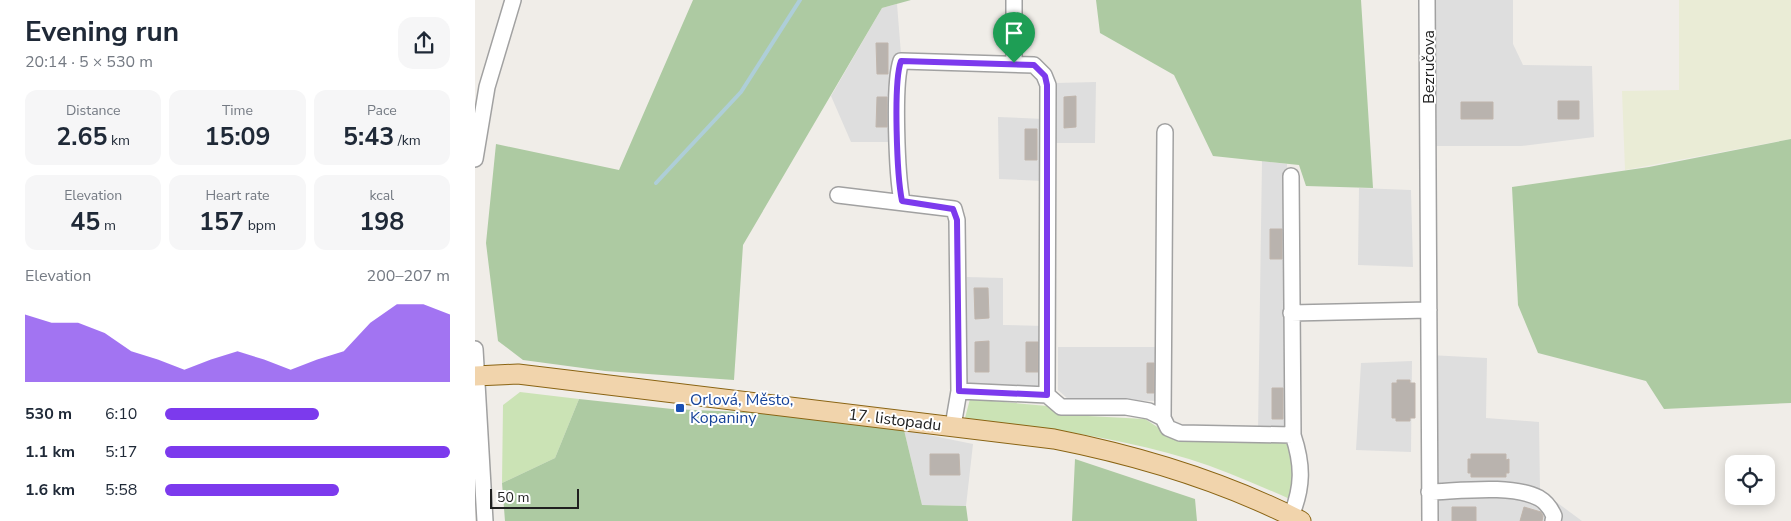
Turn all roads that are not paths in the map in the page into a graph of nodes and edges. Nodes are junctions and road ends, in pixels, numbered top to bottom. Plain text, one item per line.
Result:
1 (513, 0) edge
2 (1014, 0) edge
3 (1427, 0) edge
4 (1014, 63) junction
5 (481, 85) edge
6 (1165, 132) dead end
7 (475, 159) edge
8 (1291, 176) dead end
9 (838, 195) dead end
10 (902, 201) junction
11 (1429, 310) junction
12 (1291, 313) junction
13 (475, 349) edge
14 (476, 375) edge
15 (959, 391) junction
16 (1047, 395) junction
17 (1163, 418) junction
18 (953, 426) junction
19 (1293, 435) junction
20 (1429, 492) junction
21 (1296, 518) edge
22 (485, 521) edge
23 (1430, 521) edge
24 (1553, 521) edge

1 - 5 street
2 - 4 street
3 - 11 street, Bezručova
4 - 10 street
4 - 16 street
5 - 7 street
6 - 17 street
8 - 12 street
9 - 10 street
10 - 15 street
11 - 12 street
11 - 20 street, Bezručova
12 - 19 street
13 - 14 street
14 - 18 main road, 17. listopadu
14 - 22 street
15 - 16 street
15 - 18 street
16 - 17 street
17 - 19 street
18 - 21 main road, 17. listopadu
19 - 21 street
20 - 23 street, Bezručova
20 - 24 street

